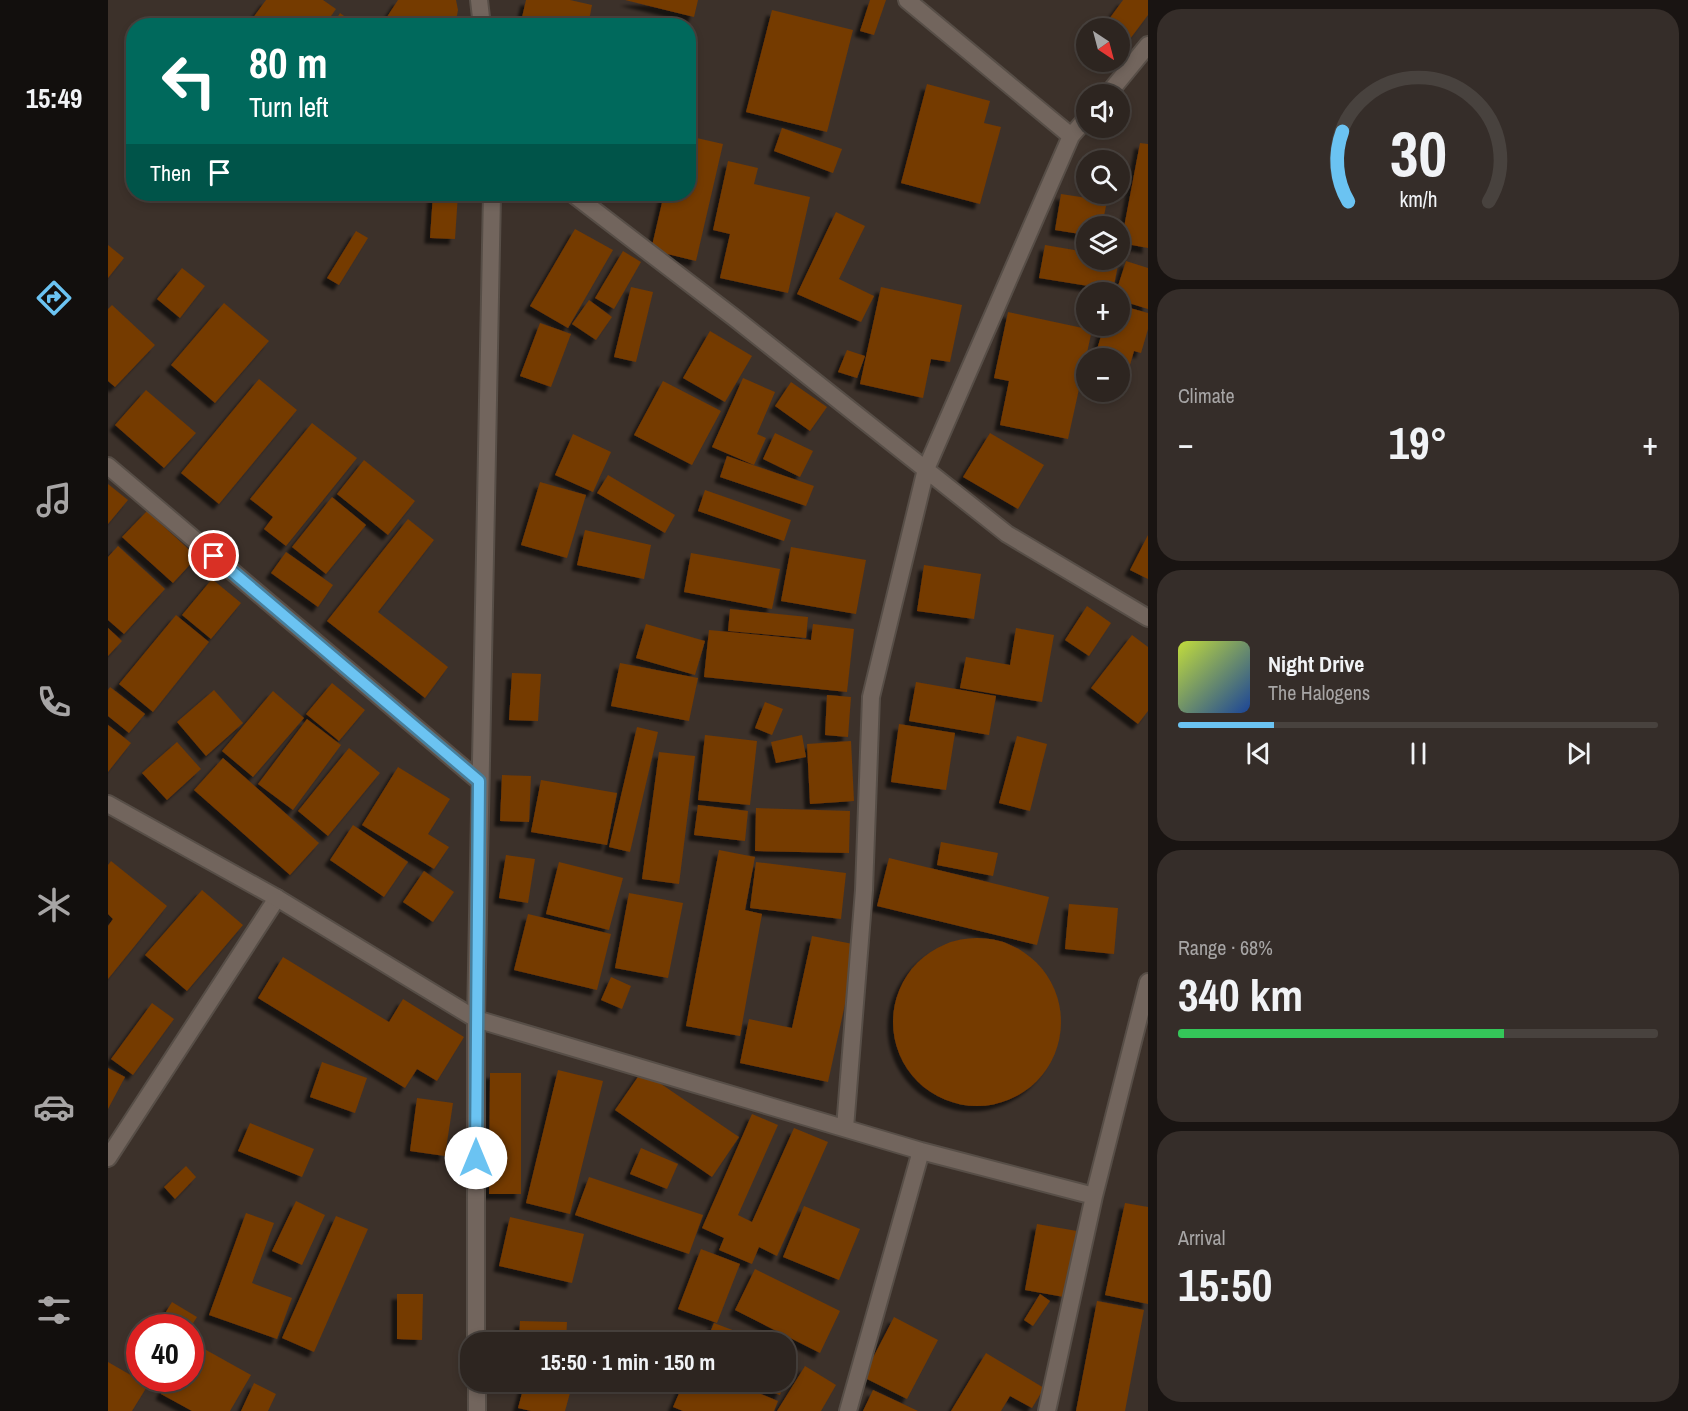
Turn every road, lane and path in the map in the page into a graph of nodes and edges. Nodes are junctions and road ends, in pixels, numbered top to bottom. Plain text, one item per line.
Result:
1 (479, 0) edge
2 (907, 0) edge
3 (481, 18) edge
4 (1148, 45) edge
5 (1116, 84) edge
6 (1076, 130) edge
7 (1071, 136) junction
8 (492, 201) edge
9 (582, 201) edge
10 (108, 466) edge
11 (926, 469) junction
12 (1148, 618) edge
13 (479, 781) junction
14 (108, 804) edge
15 (277, 898) junction
16 (1148, 982) edge
17 (476, 1019) junction
18 (845, 1128) junction
19 (921, 1151) junction
20 (108, 1158) edge
21 (1094, 1196) junction
22 (477, 1332) edge
23 (477, 1392) edge
24 (477, 1411) edge
25 (848, 1411) edge
26 (1047, 1411) edge

1 - 3 street
2 - 7 street
4 - 5 street
6 - 7 street
7 - 11 street
8 - 13 street
9 - 11 street
10 - 13 street
11 - 12 street
11 - 18 street
13 - 17 street
14 - 15 street
15 - 17 street
15 - 20 street
16 - 21 street
17 - 18 street
17 - 22 street
18 - 19 street
19 - 21 street
19 - 25 street
21 - 26 street
23 - 24 street

